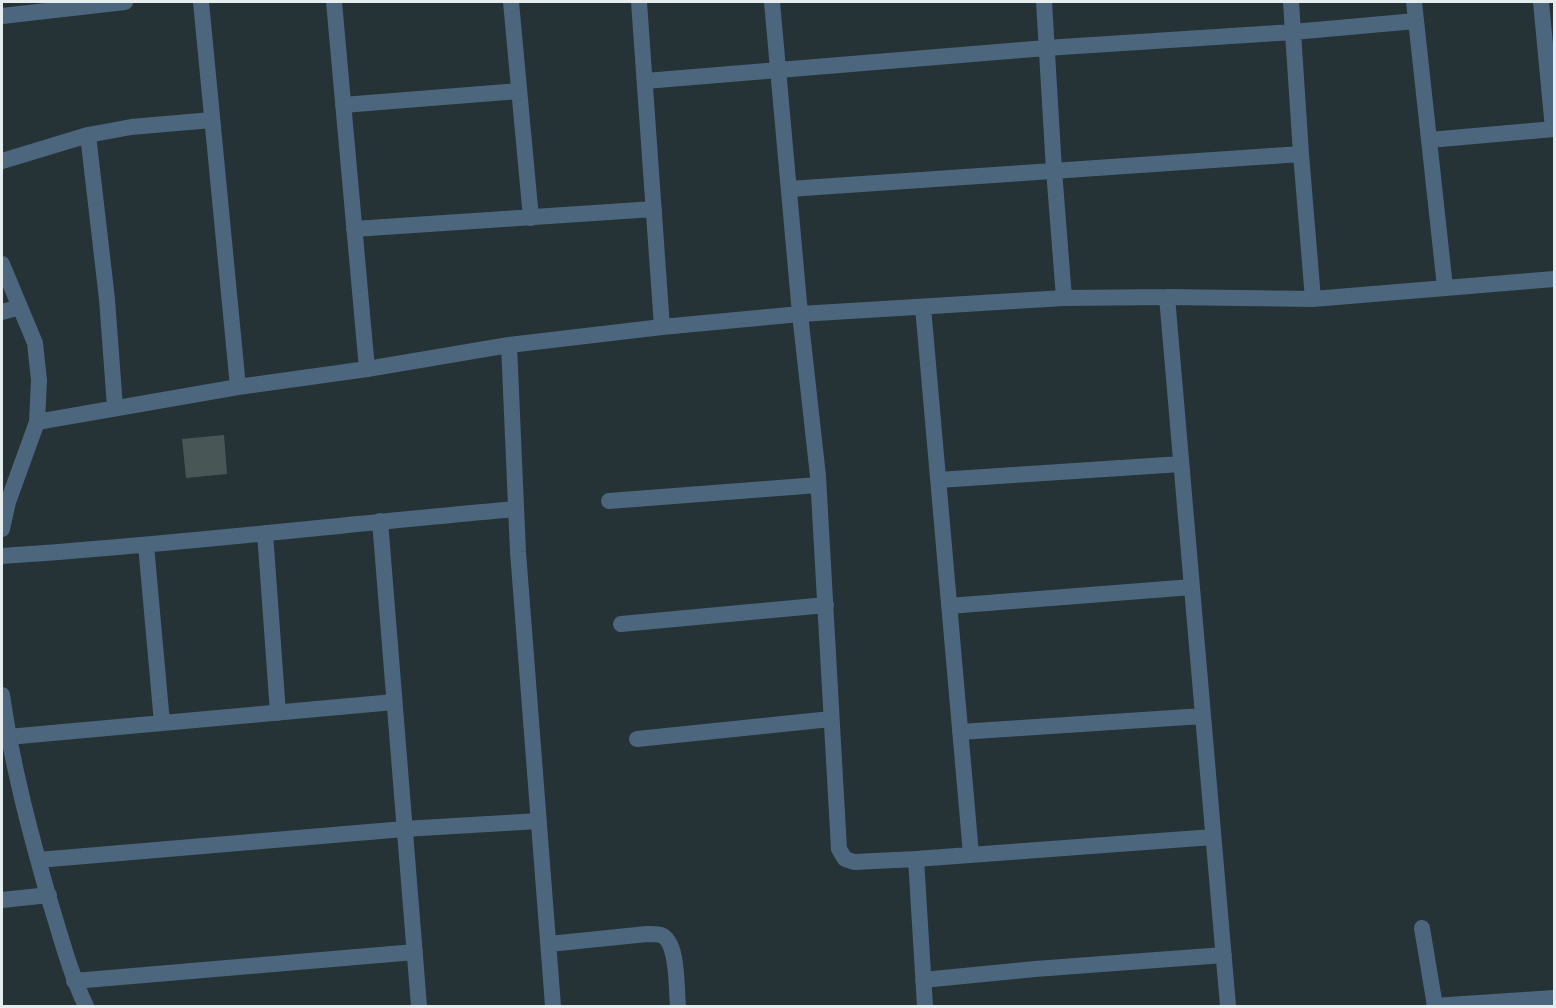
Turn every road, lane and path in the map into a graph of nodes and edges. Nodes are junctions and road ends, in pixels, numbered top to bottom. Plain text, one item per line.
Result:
1 (125, 2) edge
2 (201, 2) edge
3 (334, 2) edge
4 (511, 2) edge
5 (639, 2) edge
6 (772, 2) edge
7 (1044, 2) edge
8 (1291, 2) edge
9 (1414, 2) edge
10 (75, 4) edge
11 (1546, 9) edge
12 (2, 16) edge
13 (1416, 21) junction
14 (1293, 32) junction
15 (1046, 48) junction
16 (778, 70) junction
17 (645, 81) junction
18 (519, 91) junction
19 (343, 105) junction
20 (212, 120) junction
21 (1554, 129) edge
22 (88, 135) junction
23 (1429, 140) junction
24 (1301, 154) junction
25 (2, 161) edge
26 (1054, 170) junction
27 (789, 189) junction
28 (654, 209) junction
29 (531, 218) junction
30 (354, 229) junction
31 (2, 264) edge
32 (1554, 279) edge
33 (1445, 287) junction
34 (1167, 297) junction
35 (1064, 298) junction
36 (1313, 299) junction
37 (20, 307) junction
38 (923, 307) junction
39 (2, 312) edge
40 (800, 314) junction
41 (662, 327) junction
42 (509, 345) junction
43 (367, 369) junction
44 (238, 387) junction
45 (115, 407) junction
46 (37, 422) junction
47 (1181, 464) junction
48 (938, 480) junction
49 (818, 485) junction
50 (609, 501) dead end
51 (5, 503) edge
52 (516, 509) junction
53 (380, 521) junction
54 (2, 529) edge
55 (265, 533) junction
56 (146, 544) junction
57 (2, 556) edge
58 (1192, 587) junction
59 (826, 605) junction
60 (949, 606) junction
61 (621, 624) dead end
62 (2, 695) edge
63 (394, 702) junction
64 (278, 712) junction
65 (1203, 716) junction
66 (831, 719) junction
67 (162, 723) junction
68 (960, 732) junction
69 (8, 737) junction
70 (637, 739) dead end
71 (8, 774) edge
72 (539, 821) junction
73 (404, 830) junction
74 (1213, 837) junction
75 (971, 854) junction
76 (916, 859) junction
77 (38, 860) junction
78 (49, 895) junction
79 (2, 900) edge
80 (1422, 928) dead end
81 (549, 944) junction
82 (415, 952) junction
83 (1224, 955) junction
84 (923, 980) junction
85 (74, 981) junction
86 (1554, 998) edge
87 (86, 1006) edge
88 (419, 1006) edge
89 (553, 1006) edge
90 (678, 1006) edge
91 (925, 1006) edge
92 (1228, 1006) edge
93 (1435, 1006) edge

1 - 10 street
2 - 20 street
3 - 19 street
4 - 18 street
5 - 17 street
6 - 16 street
7 - 15 street
8 - 14 street
9 - 13 street
10 - 12 street
11 - 21 street
13 - 14 street
13 - 23 street
14 - 15 street
14 - 24 street
15 - 16 street
15 - 26 street
16 - 17 street
16 - 27 street
17 - 28 street
18 - 19 street
18 - 29 street
19 - 30 street
20 - 22 street
20 - 44 street
21 - 23 street
22 - 25 street
22 - 45 street
23 - 33 street
24 - 26 street
24 - 36 street
26 - 27 street
26 - 35 street
27 - 40 street
28 - 29 street
28 - 41 street
29 - 30 street
30 - 43 street
31 - 37 street
32 - 33 street
33 - 36 street
34 - 35 street
34 - 36 street
34 - 47 street
35 - 38 street
37 - 39 street
37 - 46 street
38 - 40 street
38 - 48 street
40 - 41 street
40 - 49 street
41 - 42 street
42 - 43 street
42 - 52 street
43 - 44 street
44 - 45 street
45 - 46 street
46 - 51 street
47 - 48 street
47 - 58 street
48 - 60 street
49 - 50 street
49 - 59 street
51 - 54 street
52 - 53 street
52 - 72 street
53 - 55 street
53 - 63 street
55 - 56 street
55 - 64 street
56 - 57 street
56 - 67 street
58 - 60 street
58 - 65 street
59 - 61 street
59 - 66 street
60 - 68 street
62 - 69 street
63 - 64 street
63 - 73 street
64 - 67 street
65 - 68 street
65 - 74 street
66 - 70 street
66 - 76 street
67 - 69 street
68 - 75 street
69 - 71 street
71 - 77 street
72 - 73 street
72 - 81 street
73 - 77 street
73 - 82 street
74 - 75 street
74 - 83 street
75 - 76 street
76 - 84 street
77 - 78 street
78 - 79 street
78 - 85 street
80 - 93 street
81 - 89 street
81 - 90 street
82 - 85 street
82 - 88 street
83 - 84 street
83 - 92 street
84 - 91 street
85 - 87 street
86 - 93 street

